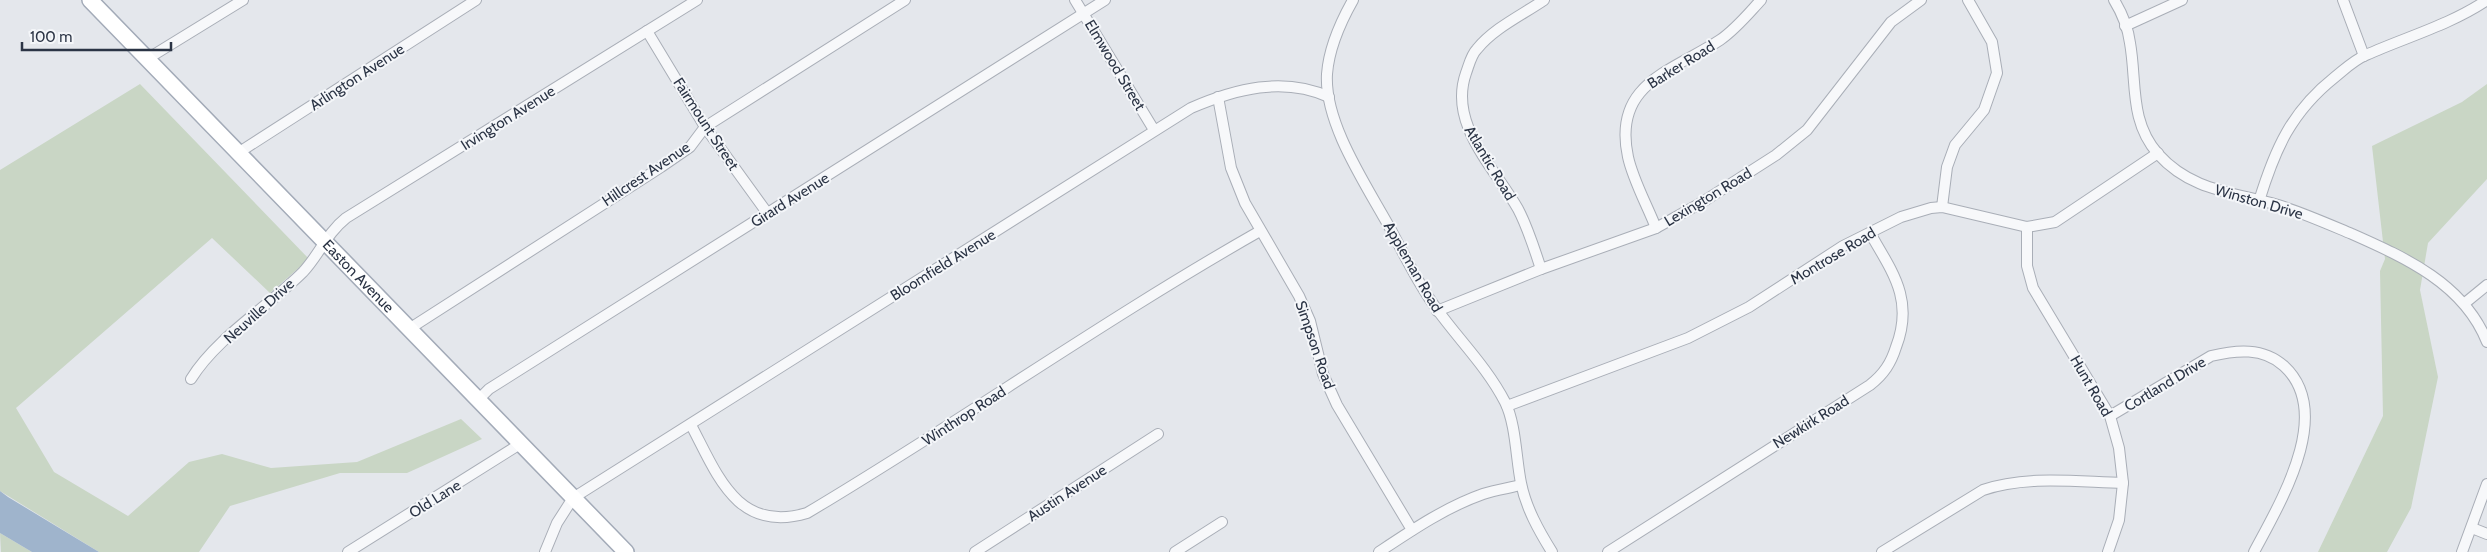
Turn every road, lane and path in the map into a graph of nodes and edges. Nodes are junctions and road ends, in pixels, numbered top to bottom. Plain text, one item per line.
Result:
1 (90, 0) edge
2 (243, 0) edge
3 (476, 0) edge
4 (697, 0) edge
5 (905, 0) edge
6 (1075, 0) edge
7 (1105, 0) edge
8 (1353, 0) edge
9 (1544, 0) edge
10 (1761, 0) edge
11 (1921, 0) edge
12 (1968, 0) edge
13 (2114, 0) edge
14 (2182, 0) edge
15 (2343, 0) edge
16 (2487, 0) edge
17 (1083, 14) junction
18 (2126, 26) junction
19 (647, 31) junction
20 (2364, 56) junction
21 (147, 59) junction
22 (1218, 97) junction
23 (1329, 97) junction
24 (705, 127) junction
25 (1154, 130) junction
26 (238, 153) junction
27 (2158, 153) junction
28 (2259, 201) junction
29 (1942, 207) junction
30 (768, 214) junction
31 (2027, 227) junction
32 (1656, 228) junction
33 (1260, 231) junction
34 (1870, 233) junction
35 (325, 242) junction
36 (1541, 269) junction
37 (2487, 285) edge
38 (2465, 304) junction
39 (1438, 311) junction
40 (409, 329) junction
41 (2487, 342) edge
42 (191, 379) dead end
43 (477, 401) junction
44 (1507, 406) junction
45 (2110, 416) junction
46 (690, 425) junction
47 (1158, 434) dead end
48 (520, 444) junction
49 (2123, 483) junction
50 (2487, 484) edge
51 (1521, 485) junction
52 (573, 498) junction
53 (1222, 522) dead end
54 (2472, 528) junction
55 (1412, 530) junction
56 (2487, 534) edge
57 (348, 552) edge
58 (545, 552) edge
59 (626, 552) edge
60 (975, 552) edge
61 (1174, 552) edge
62 (1379, 552) edge
63 (1552, 552) edge
64 (1608, 552) edge
65 (1882, 552) edge
66 (2108, 552) edge
67 (2254, 552) edge
68 (2462, 552) edge

1 - 21 main road, Easton Avenue
2 - 21 street
3 - 26 street, Arlington Avenue
4 - 19 street, Irvington Avenue
5 - 24 street, Hillcrest Avenue
6 - 17 street, Elmwood Street
7 - 17 street, Girard Avenue
8 - 23 street, Appleman Road
9 - 36 street, Atlantic Road
10 - 32 street, Barker Road
11 - 32 street, Lexington Road
12 - 29 street
13 - 18 street, Winston Drive
14 - 18 street
15 - 20 street
16 - 20 street
17 - 25 street, Elmwood Street
17 - 30 street, Girard Avenue
18 - 27 street, Winston Drive
19 - 24 street, Fairmount Street
19 - 35 street, Irvington Avenue
20 - 28 street
21 - 26 main road, Easton Avenue
22 - 23 street, Bloomfield Avenue
22 - 25 street, Bloomfield Avenue
22 - 33 street, Simpson Road
23 - 39 street, Appleman Road
24 - 30 street, Fairmount Street
24 - 40 street, Hillcrest Avenue
25 - 46 street, Bloomfield Avenue
26 - 35 main road, Easton Avenue
27 - 28 street, Winston Drive
27 - 31 street, Montrose Road
28 - 38 street, Winston Drive
29 - 31 street, Montrose Road
29 - 34 street, Montrose Road
30 - 43 street, Girard Avenue
31 - 45 street, Hunt Road
32 - 36 street, Lexington Road
33 - 46 street, Winthrop Road
33 - 55 street, Simpson Road
34 - 44 street, Montrose Road
34 - 64 street, Newkirk Road
35 - 40 main road, Easton Avenue
35 - 42 street, Neuville Drive
36 - 39 street, Lexington Road
37 - 38 street
38 - 41 street, Winston Drive
39 - 44 street, Appleman Road
40 - 43 main road, Easton Avenue
43 - 48 main road, Easton Avenue
44 - 51 street, Appleman Road
45 - 49 street, Hunt Road
45 - 67 street, Cortland Drive
46 - 52 street, Bloomfield Avenue
47 - 60 street, Austin Avenue
48 - 52 main road, Easton Avenue
48 - 57 street, Old Lane
49 - 65 street
49 - 66 street, Hunt Road
50 - 54 street
51 - 55 street
51 - 63 street, Appleman Road
52 - 58 street
52 - 59 main road, Easton Avenue
53 - 61 street
54 - 56 street
54 - 68 street
55 - 62 street

